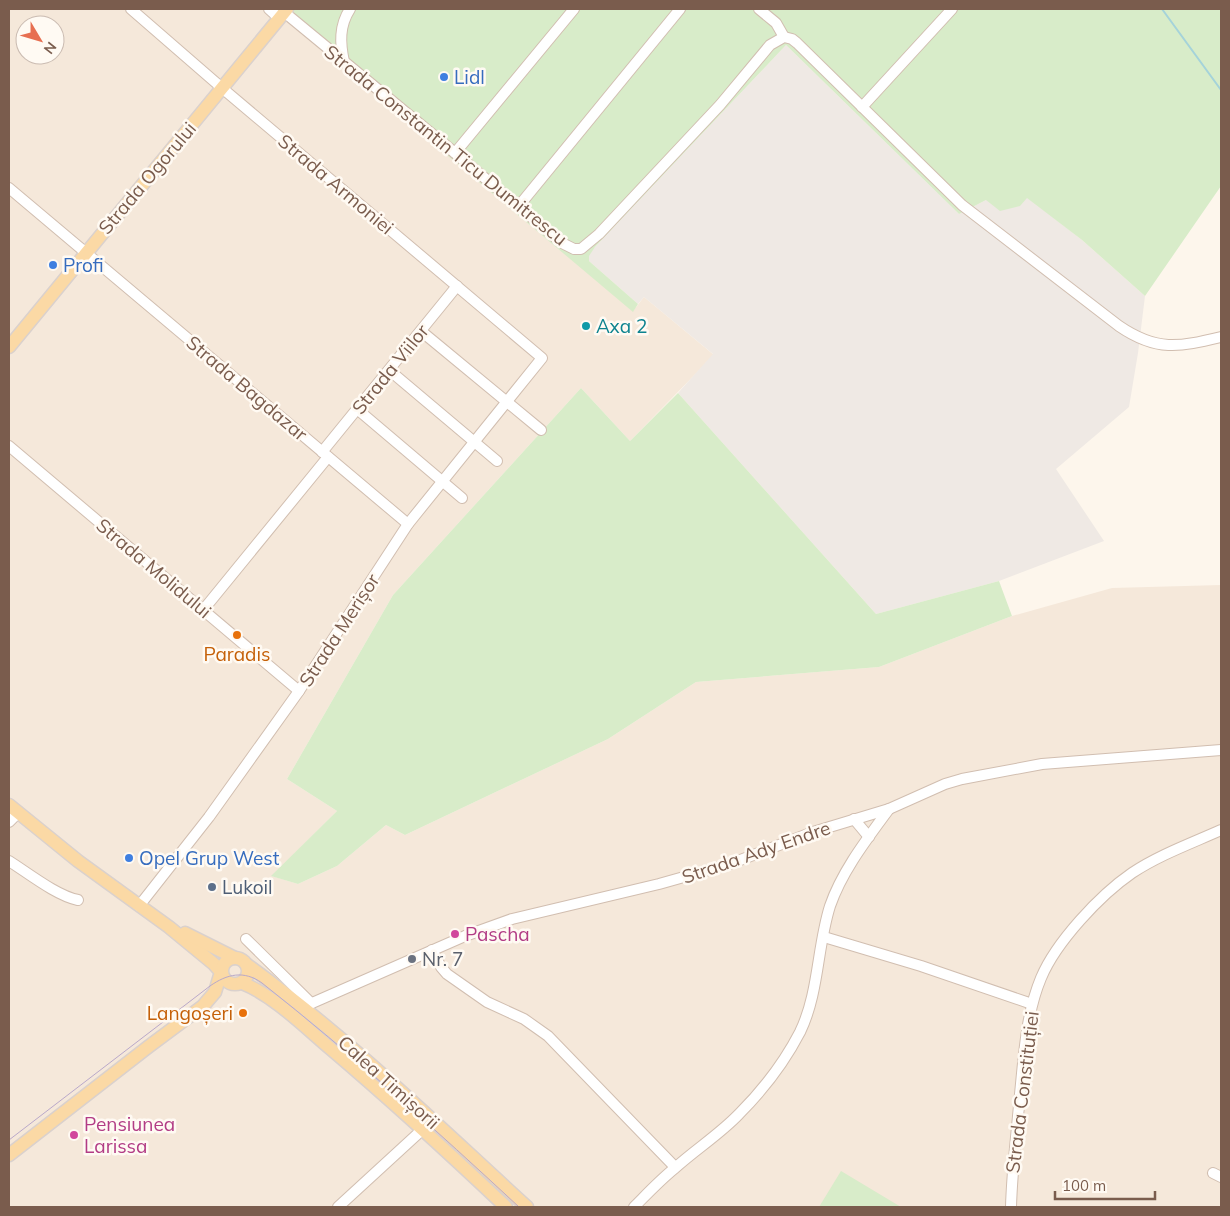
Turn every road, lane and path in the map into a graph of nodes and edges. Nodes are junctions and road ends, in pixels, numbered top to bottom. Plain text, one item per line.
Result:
1 (131, 9) edge
2 (342, 9) edge
3 (350, 9) edge
4 (574, 9) edge
5 (680, 9) edge
6 (759, 9) edge
7 (952, 9) edge
8 (278, 12) edge
9 (784, 37) junction
10 (341, 48) junction
11 (344, 62) junction
12 (222, 88) junction
13 (862, 107) junction
14 (455, 152) junction
15 (9, 188) edge
16 (518, 207) junction
17 (86, 252) junction
18 (457, 286) junction
19 (421, 331) junction
20 (1221, 337) edge
21 (9, 347) edge
22 (542, 358) joint
23 (389, 370) junction
24 (506, 402) junction
25 (358, 409) junction
26 (541, 430) dead end
27 (475, 441) junction
28 (9, 446) edge
29 (325, 455) junction
30 (497, 461) dead end
31 (443, 482) junction
32 (462, 498) dead end
33 (408, 524) junction
34 (204, 609) junction
35 (299, 691) junction
36 (1221, 750) edge
37 (889, 809) junction
38 (12, 814) edge
39 (854, 819) junction
40 (1221, 830) edge
41 (869, 837) junction
42 (9, 861) edge
43 (78, 900) dead end
44 (140, 906) junction
45 (169, 926) junction
46 (824, 937) junction
47 (246, 939) dead end
48 (432, 950) junction
49 (241, 961) junction
50 (222, 972) junction
51 (240, 984) junction
52 (1032, 1004) junction
53 (307, 1005) junction
54 (203, 1006) junction
55 (423, 1128) junction
56 (9, 1155) edge
57 (675, 1167) junction
58 (338, 1207) edge
59 (506, 1207) edge
60 (526, 1207) edge
61 (634, 1207) edge
62 (1011, 1207) edge

1 - 12 street, Strada Armoniei
2 - 10 street
3 - 10 street
4 - 14 street
5 - 16 street
6 - 9 street
7 - 13 street
8 - 11 street, Strada Constantin Ticu Dumitrescu
8 - 12 main road, Strada Ogorului
9 - 13 street
9 - 16 street, Strada Constantin Ticu Dumitrescu
10 - 11 street
11 - 14 street, Strada Constantin Ticu Dumitrescu
12 - 17 main road, Strada Ogorului
12 - 18 street, Strada Armoniei
13 - 20 street
14 - 16 street, Strada Constantin Ticu Dumitrescu
15 - 17 street, Strada Bagdazar
17 - 21 main road, Strada Ogorului
17 - 29 street, Strada Bagdazar
18 - 19 street, Strada Viilor
18 - 22 street, Strada Armoniei
19 - 23 street, Strada Viilor
19 - 24 street
22 - 24 street, Strada Merișor
23 - 25 street, Strada Viilor
23 - 27 street
24 - 26 street
24 - 27 street, Strada Merișor
25 - 29 street, Strada Viilor
25 - 31 street
27 - 30 street
27 - 31 street, Strada Merișor
28 - 34 street, Strada Molidului
29 - 33 street, Strada Bagdazar
29 - 34 street, Strada Viilor
31 - 32 street
31 - 33 street, Strada Merișor
33 - 35 street, Strada Merișor
34 - 35 street, Strada Molidului
35 - 44 street, Strada Merișor
36 - 37 street, Strada Ady Endre
37 - 39 street, Strada Ady Endre
37 - 41 street
38 - 44 main road, Calea Timișorii
39 - 41 street
39 - 48 street, Strada Ady Endre
40 - 52 street, Strada Constituției
41 - 46 street
42 - 43 street
44 - 45 main road, Calea Timișorii
45 - 49 main road, Calea Timișorii
45 - 50 main road, Calea Timișorii
46 - 52 street
46 - 57 street
47 - 53 street
48 - 53 street, Strada Ady Endre
48 - 57 street
49 - 50 main road
49 - 51 main road
49 - 53 main road, Calea Timișorii
50 - 51 main road
50 - 54 main road
51 - 54 main road
51 - 55 main road, Calea Timișorii
52 - 62 street, Strada Constituției
53 - 60 main road, Calea Timișorii
54 - 56 main road
55 - 58 street
55 - 59 main road, Calea Timișorii
57 - 61 street

